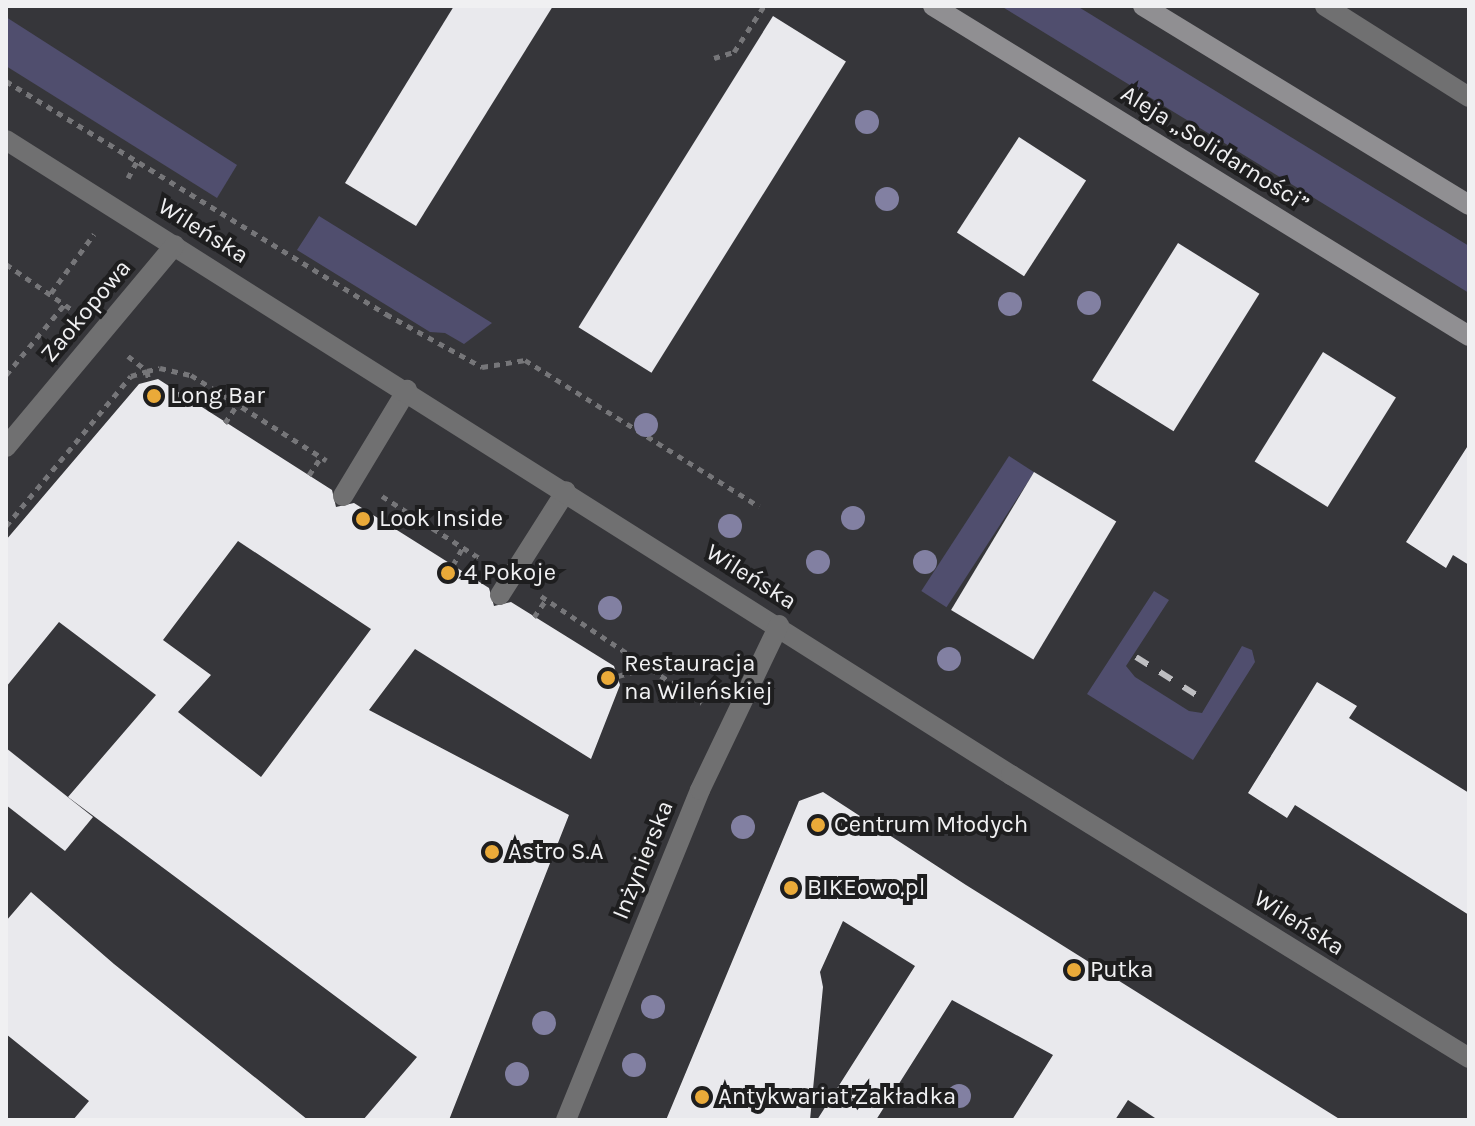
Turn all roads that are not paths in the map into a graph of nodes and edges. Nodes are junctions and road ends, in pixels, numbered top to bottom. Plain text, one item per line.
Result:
1 (933, 6) edge
2 (1143, 6) edge
3 (1325, 6) edge
4 (1469, 97) edge
5 (6, 140) edge
6 (1469, 205) edge
7 (175, 245) junction
8 (1469, 336) edge
9 (407, 390) junction
10 (6, 447) edge
11 (566, 491) junction
12 (343, 496) dead end
13 (500, 595) dead end
14 (779, 625) junction
15 (1469, 1058) edge
16 (566, 1120) edge

1 - 8 main road, Aleja „Solidarności”
2 - 6 main road
3 - 4 street
5 - 7 street, Wileńska
7 - 9 street, Wileńska
7 - 10 street, Zaokopowa
9 - 11 street, Wileńska
9 - 12 street
11 - 13 street
11 - 14 street, Wileńska
14 - 15 street, Wileńska
14 - 16 street, Inżynierska

